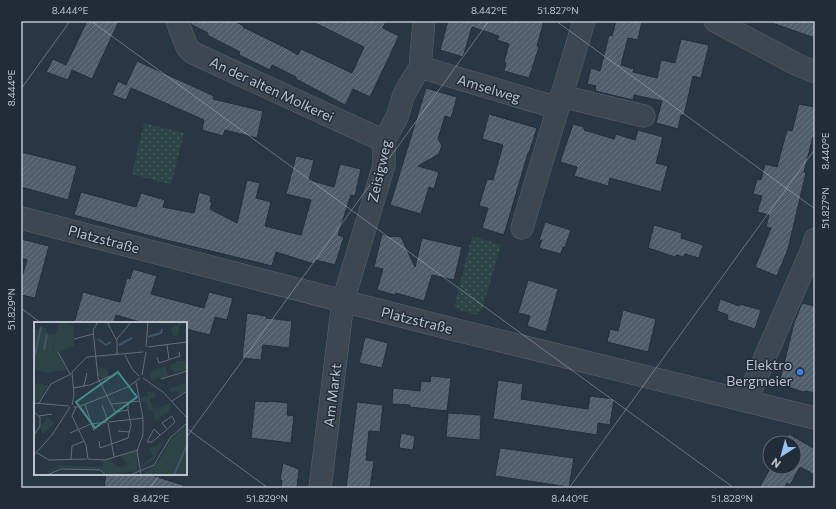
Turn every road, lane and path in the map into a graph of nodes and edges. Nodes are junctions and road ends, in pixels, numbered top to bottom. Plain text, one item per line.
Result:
1 (177, 21) edge
2 (424, 21) edge
3 (584, 21) edge
4 (715, 21) edge
5 (420, 68) junction
6 (815, 72) edge
7 (559, 102) junction
8 (644, 116) dead end
9 (384, 141) junction
10 (21, 218) edge
11 (522, 228) dead end
12 (815, 239) edge
13 (343, 301) junction
14 (746, 401) junction
15 (815, 418) edge
16 (320, 488) edge

1 - 9 street, An der alten Molkerei
2 - 5 street, Zeisigweg
3 - 7 street
4 - 6 street
5 - 7 street, Amselweg
5 - 9 street, Zeisigweg
7 - 8 street, Amselweg
7 - 11 street
9 - 13 street, Zeisigweg
10 - 13 street, Platzstraße
12 - 14 street
13 - 14 street, Platzstraße
13 - 16 street, Am Markt
14 - 15 street, Platzstraße

